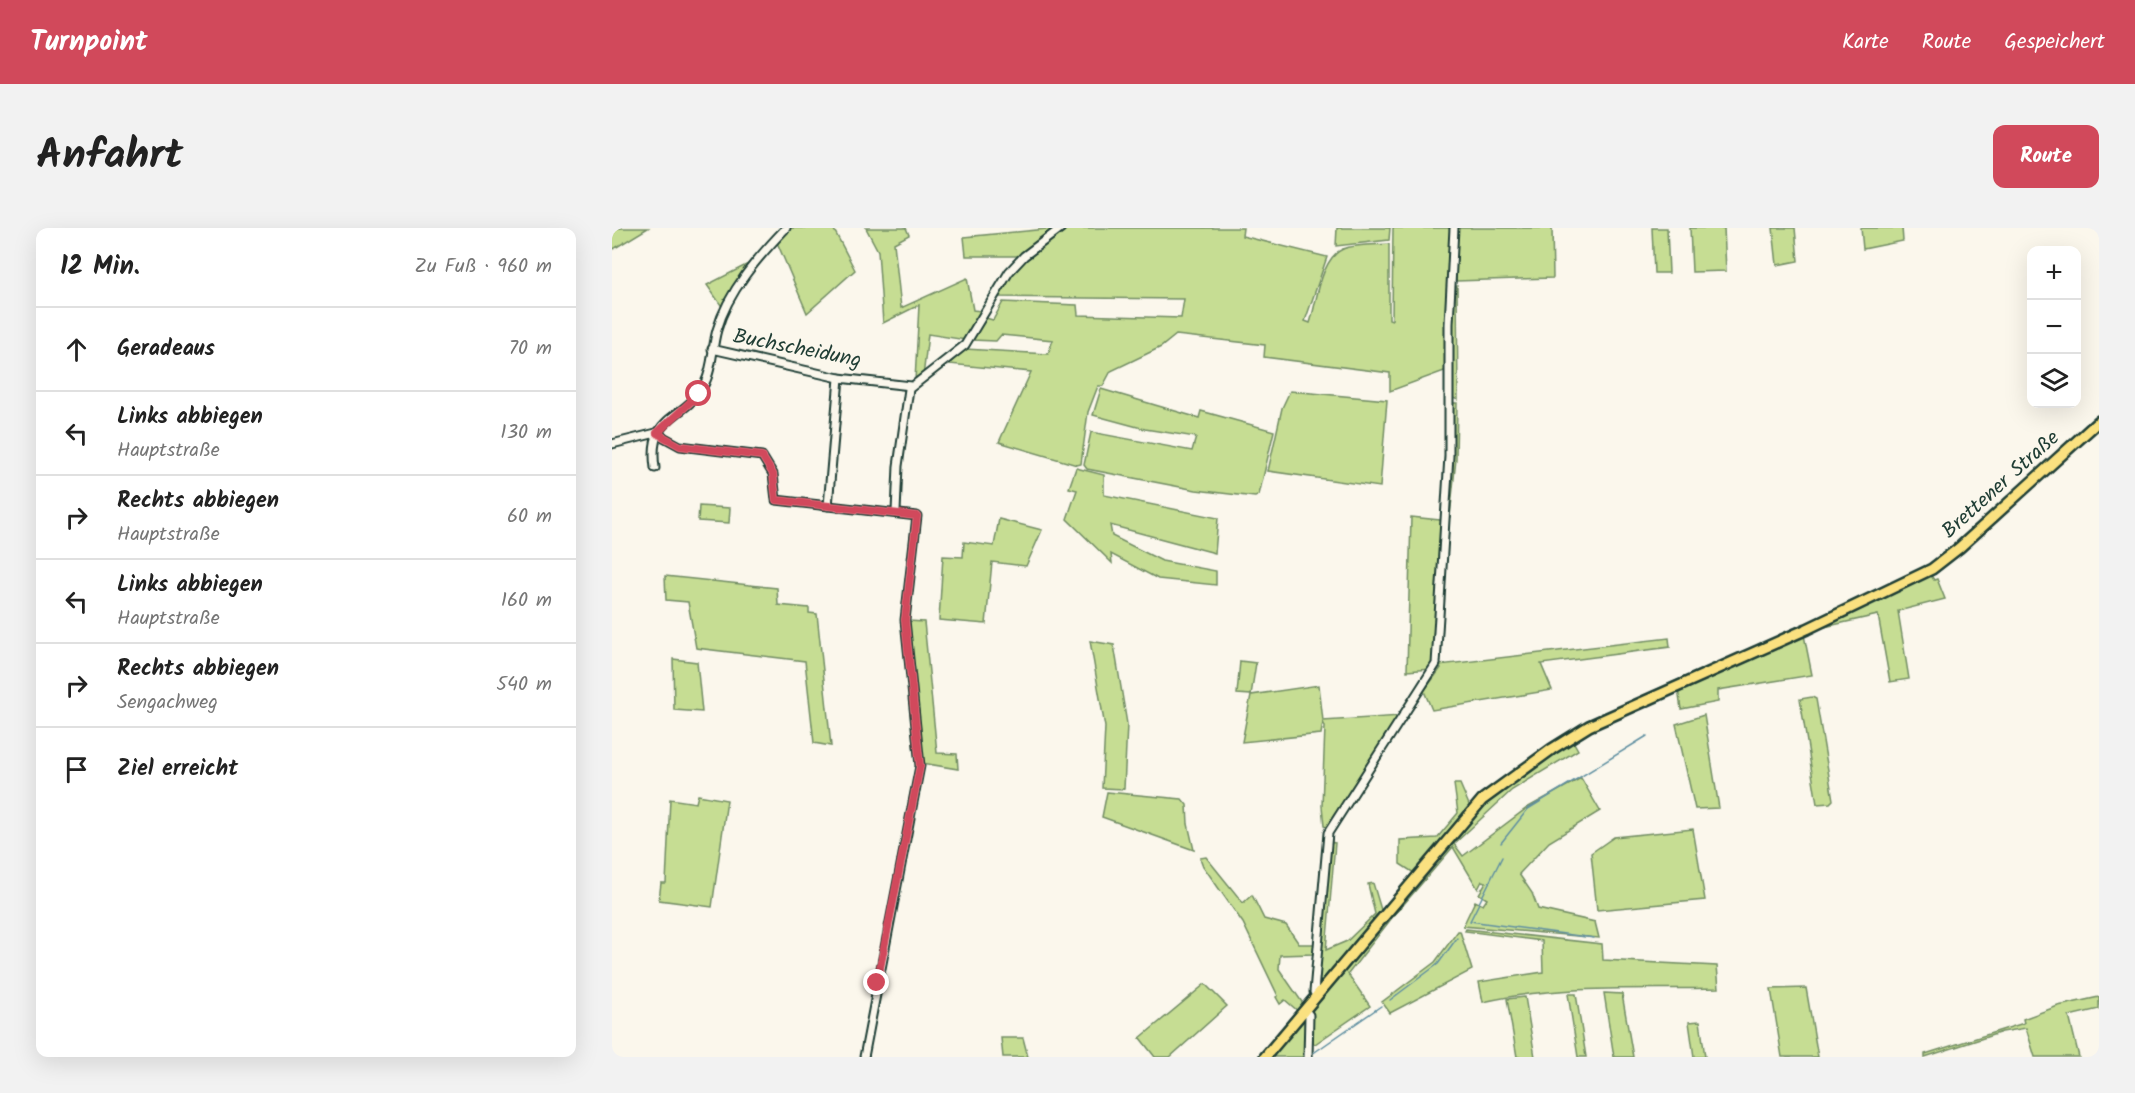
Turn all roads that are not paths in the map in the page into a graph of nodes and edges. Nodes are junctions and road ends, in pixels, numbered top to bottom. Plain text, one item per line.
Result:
1 (786, 228) edge
2 (1061, 228) edge
3 (1454, 228) edge
4 (712, 349) junction
5 (839, 378) junction
6 (911, 386) junction
7 (2099, 421) edge
8 (657, 433) junction
9 (612, 444) edge
10 (655, 468) dead end
11 (828, 506) junction
12 (896, 512) junction
13 (1316, 996) junction
14 (1305, 1010) junction
15 (864, 1057) edge
16 (1265, 1057) edge
17 (1308, 1057) edge

1 - 4 street
2 - 6 street
3 - 13 street
4 - 5 street, Buchscheidung
4 - 8 street
5 - 6 street, Buchscheidung
5 - 11 street
6 - 12 street
7 - 13 main road, Brettener Straße
8 - 9 street
8 - 10 street
8 - 11 street
11 - 12 street
12 - 15 street
13 - 14 main road, Brettener Straße
14 - 16 main road, Brettener Straße
14 - 17 street

